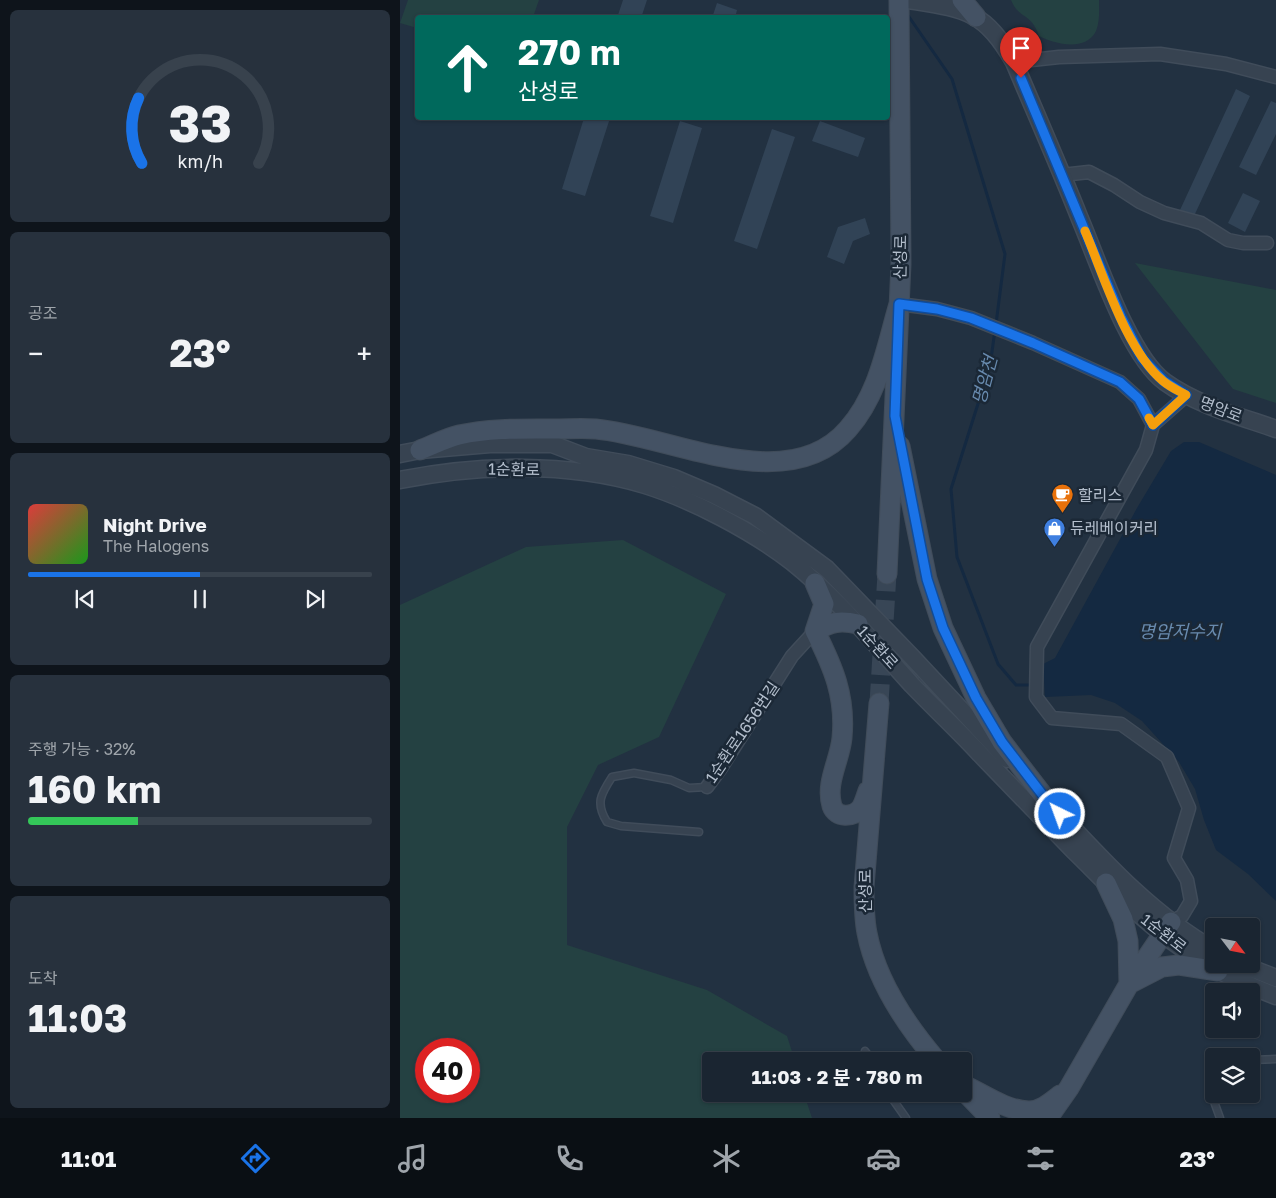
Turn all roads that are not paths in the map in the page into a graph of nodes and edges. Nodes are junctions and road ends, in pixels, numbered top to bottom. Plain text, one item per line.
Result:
1 (899, 0) edge
2 (909, 0) edge
3 (962, 0) edge
4 (976, 17) junction
5 (1014, 62) junction
6 (1276, 77) edge
7 (1062, 175) junction
8 (1267, 243) dead end
9 (899, 304) junction
10 (1186, 395) junction
11 (895, 416) junction
12 (1153, 425) junction
13 (1276, 429) edge
14 (420, 450) junction
15 (400, 454) edge
16 (400, 480) edge
17 (887, 574) tunnel mouth
18 (815, 583) junction
19 (858, 624) junction
20 (815, 631) junction
21 (880, 703) tunnel mouth
22 (874, 778) junction
23 (707, 787) joint
24 (1048, 802) junction
25 (699, 832) dead end
26 (1106, 883) junction
27 (1167, 928) junction
28 (1205, 946) edge
29 (1205, 960) edge
30 (1205, 969) edge
31 (1260, 972) edge
32 (1223, 973) edge
33 (1276, 978) edge
34 (1129, 984) junction
35 (1276, 996) edge
36 (930, 1052) edge
37 (1276, 1059) edge
38 (1260, 1060) edge
39 (1069, 1088) junction
40 (972, 1089) edge
41 (972, 1099) edge
42 (895, 1102) edge
43 (1215, 1103) edge
44 (906, 1118) edge
45 (990, 1118) edge
46 (1048, 1118) edge
47 (1053, 1118) edge
48 (1220, 1118) edge

1 - 9 main road, 산성로
2 - 4 street, 명암로
3 - 4 main road
4 - 5 street, 명암로
5 - 6 street
5 - 7 street, 명암로
7 - 8 street
7 - 10 street, 명암로
9 - 11 main road, 산성로
9 - 12 street
9 - 14 main road
10 - 12 street
10 - 13 street, 명암로
11 - 17 main road, 산성로
11 - 24 main road
12 - 27 street
14 - 15 street, 1순환로
14 - 24 street, 1순환로
16 - 18 street, 1순환로
18 - 19 street, 1순환로
18 - 20 main road
19 - 20 main road
19 - 26 street, 1순환로
20 - 22 main road
20 - 23 street, 1순환로1656번길
21 - 22 main road, 산성로
22 - 36 main road, 산성로
23 - 25 lane, 1순환로1656번길
24 - 27 street, 1순환로
26 - 27 street, 1순환로
26 - 34 main road
27 - 28 street, 1순환로
27 - 29 street, 1순환로
27 - 34 main road
30 - 34 main road
31 - 33 street
32 - 35 street, 1순환로
34 - 39 main road
37 - 38 lane
39 - 40 main road
39 - 46 main road
39 - 47 main road
41 - 45 main road
42 - 44 lane
43 - 48 lane

